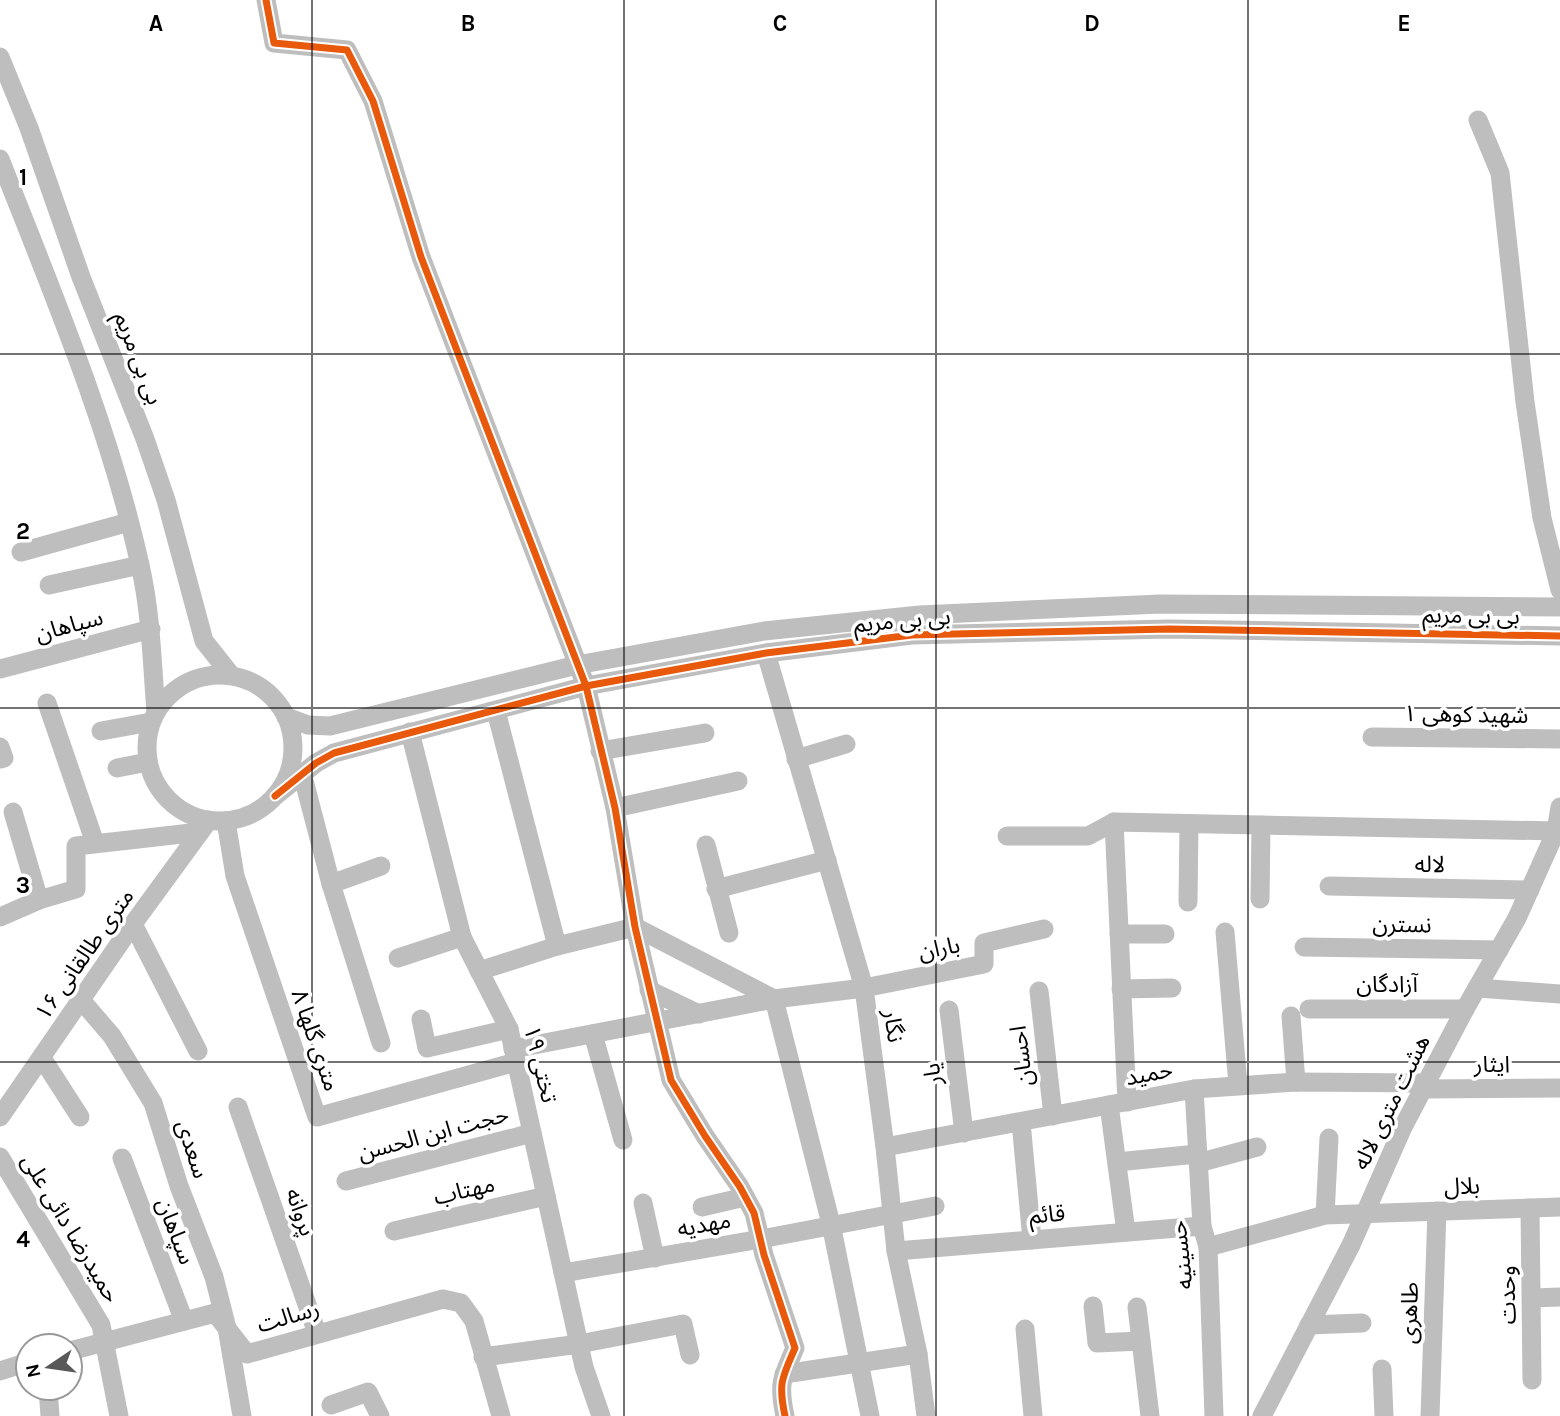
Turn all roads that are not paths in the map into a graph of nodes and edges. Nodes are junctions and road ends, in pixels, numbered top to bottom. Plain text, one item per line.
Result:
1 (266, 0) edge
2 (0, 57) edge
3 (1478, 120) dead end
4 (0, 159) edge
5 (129, 523) junction
6 (22, 552) dead end
7 (140, 565) junction
8 (49, 584) dead end
9 (1560, 590) edge
10 (1560, 607) edge
11 (151, 629) junction
12 (1560, 636) edge
13 (766, 653) junction
14 (577, 665) junction
15 (0, 669) edge
16 (231, 675) junction
17 (586, 686) junction
18 (47, 703) dead end
19 (496, 710) junction
20 (153, 717) junction
21 (286, 717) junction
22 (101, 731) dead end
23 (410, 732) junction
24 (705, 733) dead end
25 (1371, 737) dead end
26 (1560, 739) edge
27 (846, 744) dead end
28 (0, 747) edge
29 (600, 751) junction
30 (0, 759) edge
31 (796, 759) junction
32 (148, 762) junction
33 (117, 768) dead end
34 (302, 773) junction
35 (738, 780) dead end
36 (275, 796) junction
37 (615, 807) junction
38 (1560, 807) edge
39 (13, 812) dead end
40 (1114, 822) junction
41 (1189, 824) junction
42 (211, 825) junction
43 (1261, 825) junction
44 (1558, 833) edge
45 (1007, 836) dead end
46 (95, 843) junction
47 (706, 845) dead end
48 (827, 860) junction
49 (381, 866) dead end
50 (331, 884) junction
51 (1329, 886) dead end
52 (716, 889) junction
53 (1530, 890) junction
54 (1260, 899) dead end
55 (39, 900) junction
56 (1188, 902) dead end
57 (0, 917) edge
58 (133, 924) junction
59 (635, 927) junction
60 (1044, 929) dead end
61 (1224, 932) dead end
62 (729, 933) dead end
63 (1119, 934) junction
64 (1165, 934) dead end
65 (462, 937) junction
66 (557, 946) junction
67 (1304, 947) dead end
68 (1499, 950) junction
69 (398, 958) dead end
70 (480, 971) junction
71 (864, 988) junction
72 (1172, 988) dead end
73 (1477, 988) junction
74 (1122, 989) junction
75 (649, 990) junction
76 (1038, 991) dead end
77 (1560, 994) edge
78 (774, 999) junction
79 (81, 1000) junction
80 (1465, 1009) junction
81 (949, 1010) dead end
82 (699, 1014) junction
83 (421, 1019) dead end
84 (656, 1023) junction
85 (509, 1029) junction
86 (593, 1034) junction
87 (382, 1043) dead end
88 (198, 1051) dead end
89 (515, 1055) junction
90 (42, 1058) junction
91 (1296, 1082) junction
92 (1238, 1085) junction
93 (1425, 1086) junction
94 (1560, 1088) edge
95 (1194, 1089) junction
96 (1118, 1104) junction
97 (238, 1107) dead end
98 (1053, 1116) junction
99 (0, 1117) edge
100 (80, 1117) dead end
101 (1021, 1122) junction
102 (532, 1133) junction
103 (964, 1133) junction
104 (1329, 1138) dead end
105 (623, 1140) dead end
106 (885, 1147) junction
107 (1256, 1147) dead end
108 (0, 1157) edge
109 (122, 1158) dead end
110 (1197, 1159) junction
111 (1117, 1161) junction
112 (346, 1181) dead end
113 (546, 1196) junction
114 (745, 1197) junction
115 (643, 1203) dead end
116 (935, 1206) dead end
117 (1560, 1206) edge
118 (702, 1207) dead end
119 (1530, 1208) junction
120 (1366, 1212) junction
121 (1437, 1212) junction
122 (891, 1213) junction
123 (1325, 1215) junction
124 (831, 1224) junction
125 (1202, 1226) junction
126 (394, 1231) dead end
127 (1126, 1232) junction
128 (761, 1239) junction
129 (1032, 1240) junction
130 (1208, 1247) junction
131 (896, 1251) junction
132 (655, 1258) junction
133 (563, 1273) junction
134 (1560, 1297) edge
135 (1532, 1298) junction
136 (1093, 1306) dead end
137 (1137, 1307) dead end
138 (184, 1321) junction
139 (1362, 1324) dead end
140 (1309, 1325) junction
141 (227, 1328) junction
142 (1025, 1329) dead end
143 (102, 1333) junction
144 (317, 1333) junction
145 (1142, 1341) junction
146 (84, 1343) edge
147 (579, 1344) junction
148 (918, 1354) junction
149 (690, 1355) dead end
150 (484, 1357) junction
151 (859, 1363) junction
152 (1382, 1369) dead end
153 (784, 1374) junction
154 (1532, 1380) dead end
155 (331, 1405) dead end
156 (119, 1416) edge
157 (242, 1416) edge
158 (380, 1416) edge
159 (501, 1416) edge
160 (601, 1416) edge
161 (785, 1416) edge
162 (870, 1416) edge
163 (926, 1416) edge
164 (1033, 1416) edge
165 (1150, 1416) edge
166 (1214, 1416) edge
167 (1262, 1416) edge
168 (1384, 1416) edge
169 (1430, 1416) edge

1 - 14 street
2 - 16 street, بی بی مریم
3 - 9 street
4 - 5 street
5 - 6 street
5 - 7 street
7 - 8 street
7 - 11 street
10 - 14 street, بی بی مریم
11 - 15 street, سپاهان
11 - 20 street
12 - 13 street, بی بی مریم
13 - 17 street, بی بی مریم
13 - 31 street, نگار
14 - 17 street
14 - 21 street, بی بی مریم
16 - 20 street
16 - 21 street
17 - 19 street, بی بی مریم
17 - 29 street
18 - 46 street
19 - 23 street, بی بی مریم
19 - 66 street
20 - 22 street
20 - 32 street
21 - 36 street
23 - 34 street, بی بی مریم
23 - 65 street, تختی ۱۹
24 - 29 street
25 - 26 street, شهید کوهی ۱
27 - 31 street
28 - 30 street
29 - 37 street
31 - 48 street, نگار
32 - 33 street
32 - 42 street
34 - 36 street, بی بی مریم
34 - 50 street
35 - 37 street
36 - 42 street
37 - 59 street
38 - 44 street, هشت متری لاله
39 - 55 street
40 - 41 street
40 - 45 street
40 - 63 street
41 - 43 street
41 - 56 street
42 - 46 street
42 - 58 street, ۱۶ متری طالقانی
42 - 89 street, ۸ متری گلها
43 - 44 street
43 - 54 street
44 - 53 street, هشت متری لاله
46 - 55 street
47 - 52 street
48 - 52 street
48 - 71 street, نگار
49 - 50 street
50 - 87 street
51 - 53 street, لاله
52 - 62 street
53 - 68 street, هشت متری لاله
55 - 57 street
58 - 79 street, ۱۶ متری طالقانی
58 - 88 street
59 - 66 street
59 - 75 street
59 - 78 street
60 - 71 street, باران
61 - 92 street
63 - 64 street
63 - 74 street
65 - 69 street
65 - 70 street, تختی ۱۹
66 - 70 street
67 - 68 street, نسترن
68 - 73 street, هشت متری لاله
70 - 85 street, تختی ۱۹
71 - 78 street
71 - 106 street, نگار
72 - 74 street
73 - 77 street
73 - 80 street, هشت متری لاله
74 - 96 street
75 - 82 street
75 - 84 street
76 - 98 street, احسان
78 - 82 street
78 - 124 street
79 - 90 street, ۱۶ متری طالقانی
79 - 141 street, سعدی
80 - 91 street, آزادگان
80 - 93 street, هشت متری لاله
81 - 103 street, یار
82 - 84 street
83 - 85 street
84 - 86 street
84 - 114 street
85 - 89 street, تختی ۱۹
86 - 89 street
86 - 105 street
89 - 102 street, تختی ۱۹
90 - 99 street, ۱۶ متری طالقانی
90 - 100 street
91 - 92 street, حمید
91 - 93 street, حمید
92 - 95 street, حمید
93 - 94 street, ایثار
93 - 120 street, هشت متری لاله
95 - 96 street, حمید
95 - 110 street, حسینیه
96 - 98 street, حمید
96 - 111 street
97 - 144 street, پروانه
98 - 101 street, حمید
101 - 103 street, حمید
101 - 129 street
102 - 112 street, حجت ابن الحسن
102 - 113 street, تختی ۱۹
103 - 106 street, حمید
104 - 123 street
106 - 122 street, نگار
107 - 110 street
108 - 143 street, حمیدرضا دائی علی
109 - 138 street, سپاهان
110 - 111 street
110 - 125 street, حسینیه
111 - 127 street
113 - 126 street, مهتاب
113 - 133 street, تختی ۱۹
114 - 118 street
114 - 128 street
115 - 132 street
116 - 122 street, مهدیه
117 - 119 street, بلال
119 - 121 street, بلال
119 - 135 street, وحدت
120 - 121 street, بلال
120 - 123 street, بلال
120 - 140 street, هشت متری لاله
121 - 169 street, طاهری
122 - 124 street, مهدیه
122 - 131 street, نگار
123 - 130 street, بلال
124 - 128 street, مهدیه
124 - 151 street
125 - 127 street, قائم
125 - 130 street, حسینیه
127 - 129 street, قائم
128 - 132 street, مهدیه
128 - 153 street
129 - 131 street, قائم
130 - 166 street, حسینیه
131 - 148 street, نگار
132 - 133 street, مهدیه
133 - 147 street, تختی ۱۹
134 - 135 street
135 - 154 street, وحدت
136 - 145 street
137 - 145 street
138 - 141 street, رسالت
138 - 143 street, رسالت
139 - 140 street
140 - 167 street, هشت متری لاله
141 - 144 street, رسالت
141 - 157 street, سعدی
142 - 164 street
143 - 146 street, رسالت
143 - 156 street
144 - 150 street, رسالت
145 - 165 street
147 - 149 street
147 - 150 street
147 - 160 street, تختی ۱۹
148 - 151 street
148 - 163 street, نگار
150 - 159 street
151 - 153 street
151 - 162 street
152 - 168 street
153 - 161 street
155 - 158 street

